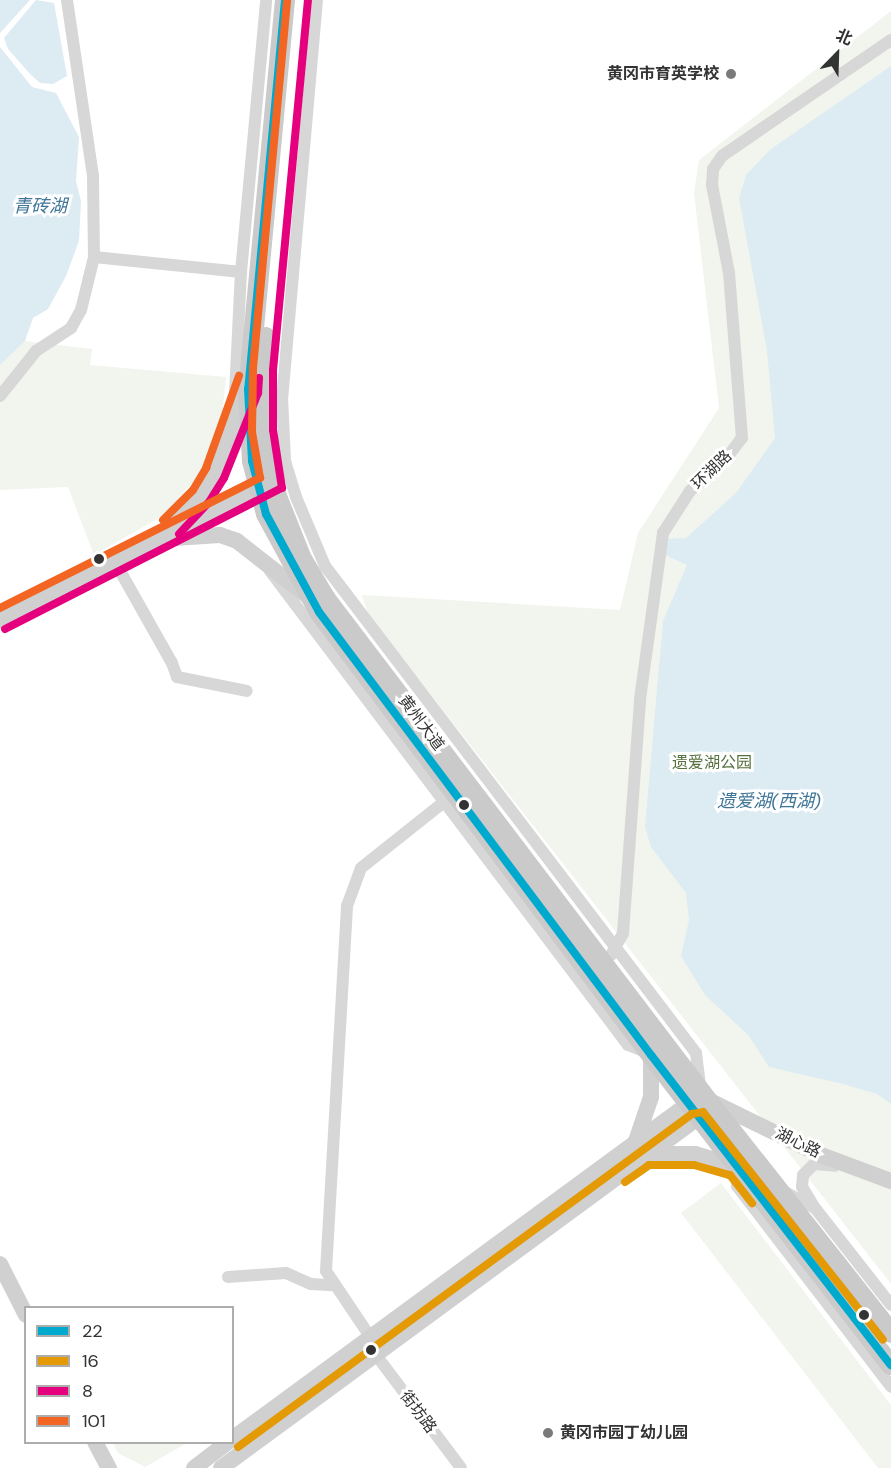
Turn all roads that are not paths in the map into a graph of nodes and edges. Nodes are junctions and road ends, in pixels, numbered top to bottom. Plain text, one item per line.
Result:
1 (67, 0) edge
2 (266, 0) edge
3 (285, 0) edge
4 (298, 0) edge
5 (317, 0) edge
6 (891, 40) edge
7 (94, 256) junction
8 (241, 272) junction
9 (248, 389) junction
10 (0, 396) edge
11 (233, 429) junction
12 (265, 488) junction
13 (158, 541) junction
14 (261, 558) junction
15 (116, 562) junction
16 (310, 597) junction
17 (0, 620) edge
18 (247, 691) dead end
19 (444, 802) junction
20 (604, 963) junction
21 (651, 1055) junction
22 (699, 1103) junction
23 (640, 1150) junction
24 (736, 1166) junction
25 (862, 1171) junction
26 (891, 1181) edge
27 (777, 1187) junction
28 (815, 1208) junction
29 (0, 1264) edge
30 (228, 1277) dead end
31 (333, 1285) junction
32 (891, 1305) edge
33 (24, 1311) edge
34 (891, 1334) edge
35 (371, 1338) junction
36 (376, 1355) junction
37 (891, 1365) edge
38 (891, 1387) edge
39 (234, 1438) edge
40 (227, 1444) edge
41 (102, 1458) edge
42 (116, 1468) edge
43 (194, 1468) edge
44 (221, 1468) edge
45 (461, 1468) edge

1 - 7 street
2 - 8 street
3 - 9 main road, 黄州大道
4 - 12 main road, 黄州大道
5 - 20 street
6 - 20 street, 环湖路
7 - 8 street
7 - 10 street
8 - 11 street
9 - 11 main road
9 - 12 main road, 黄州大道
11 - 13 main road
12 - 13 main road
12 - 16 main road, 黄州大道
12 - 20 main road, 黄州大道
13 - 14 main road
13 - 15 main road
14 - 16 main road
14 - 19 street
15 - 17 main road
15 - 18 street
16 - 20 main road, 黄州大道
19 - 21 street
19 - 31 street
20 - 21 main road, 黄州大道
20 - 22 main road, 黄州大道
21 - 22 main road, 黄州大道
21 - 23 main road
22 - 23 main road
22 - 24 main road, 黄州大道
22 - 25 main road, 湖心路
22 - 27 main road, 黄州大道
23 - 24 main road
23 - 35 main road
23 - 36 main road
24 - 37 main road, 黄州大道
24 - 38 street
25 - 26 main road, 湖心路
25 - 28 street
27 - 28 street
27 - 34 main road, 黄州大道
28 - 32 street
29 - 33 main road
30 - 31 street
31 - 35 street
35 - 39 main road
36 - 44 main road
36 - 45 street, 街坊路
40 - 43 main road
41 - 42 main road

